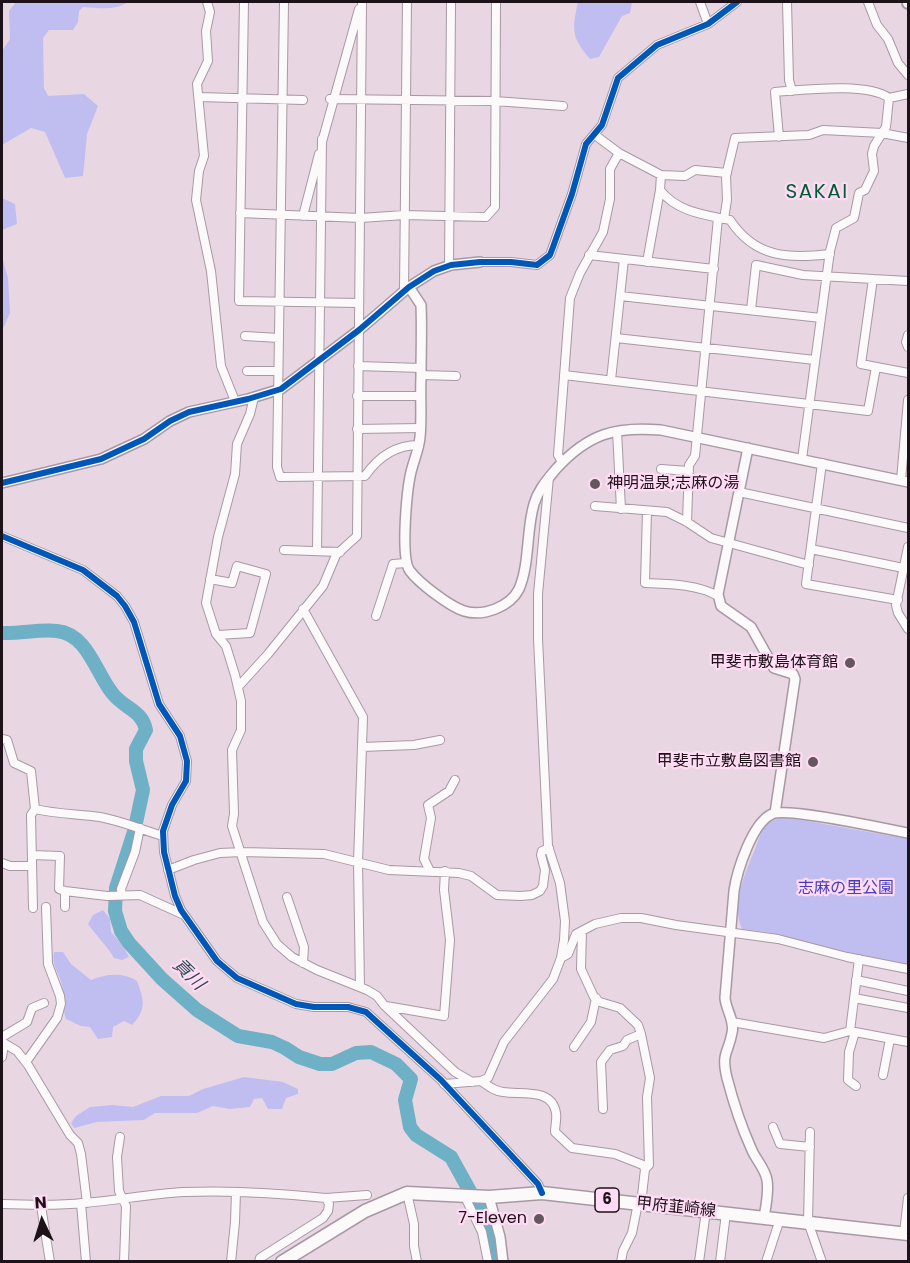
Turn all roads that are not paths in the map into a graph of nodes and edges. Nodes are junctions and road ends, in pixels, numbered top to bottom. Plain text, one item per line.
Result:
1 (207, 2) edge
2 (244, 2) edge
3 (284, 2) edge
4 (361, 2) edge
5 (407, 2) edge
6 (451, 2) edge
7 (496, 2) edge
8 (700, 2) edge
9 (736, 2) edge
10 (787, 2) edge
11 (868, 2) edge
12 (708, 24) junction
13 (909, 75) edge
14 (792, 91) junction
15 (909, 94) edge
16 (198, 97) junction
17 (242, 98) junction
18 (889, 98) junction
19 (282, 99) junction
20 (332, 99) junction
21 (361, 99) junction
22 (303, 100) dead end
23 (406, 100) junction
24 (450, 100) junction
25 (495, 101) junction
26 (563, 106) dead end
27 (882, 133) junction
28 (595, 135) junction
29 (779, 137) junction
30 (909, 138) edge
31 (322, 140) junction
32 (619, 153) junction
33 (727, 173) junction
34 (661, 175) junction
35 (660, 190) junction
36 (240, 213) junction
37 (280, 215) junction
38 (321, 215) junction
39 (404, 215) junction
40 (303, 216) junction
41 (449, 216) junction
42 (361, 218) junction
43 (721, 218) junction
44 (830, 254) junction
45 (589, 255) junction
46 (624, 259) junction
47 (480, 262) joint
48 (647, 262) junction
49 (449, 266) junction
50 (714, 269) junction
51 (827, 276) junction
52 (873, 279) junction
53 (909, 281) edge
54 (407, 289) junction
55 (620, 296) junction
56 (279, 303) junction
57 (319, 303) junction
58 (358, 303) junction
59 (710, 306) junction
60 (751, 310) junction
61 (821, 318) junction
62 (359, 330) junction
63 (909, 335) edge
64 (245, 336) dead end
65 (279, 338) junction
66 (616, 338) junction
67 (909, 347) edge
68 (706, 348) junction
69 (816, 360) junction
70 (318, 361) junction
71 (358, 366) junction
72 (876, 367) junction
73 (247, 371) dead end
74 (278, 371) junction
75 (421, 371) junction
76 (909, 373) edge
77 (564, 375) junction
78 (456, 376) dead end
79 (611, 380) junction
80 (278, 390) junction
81 (701, 390) junction
82 (357, 396) junction
83 (420, 396) junction
84 (254, 397) junction
85 (909, 400) edge
86 (235, 401) junction
87 (809, 404) junction
88 (420, 428) junction
89 (357, 429) junction
90 (617, 431) junction
91 (696, 437) junction
92 (418, 445) junction
93 (748, 448) junction
94 (802, 459) junction
95 (562, 462) junction
96 (822, 464) junction
97 (661, 469) dead end
98 (689, 471) junction
99 (357, 476) junction
100 (317, 477) junction
101 (549, 477) junction
102 (905, 481) edge
103 (2, 483) edge
104 (739, 492) junction
105 (595, 506) dead end
106 (816, 508) junction
107 (621, 509) junction
108 (647, 511) junction
109 (687, 522) junction
110 (909, 528) edge
111 (2, 536) edge
112 (728, 542) junction
113 (909, 547) edge
114 (811, 549) junction
115 (284, 550) dead end
116 (317, 551) junction
117 (340, 552) junction
118 (406, 563) junction
119 (809, 565) junction
120 (906, 568) edge
121 (210, 579) junction
122 (718, 596) junction
123 (898, 600) junction
124 (303, 609) junction
125 (376, 616) dead end
126 (909, 629) edge
127 (218, 635) junction
128 (238, 687) junction
129 (2, 739) edge
130 (440, 740) dead end
131 (362, 747) junction
132 (455, 780) dead end
133 (35, 809) junction
134 (775, 813) junction
135 (140, 828) junction
136 (909, 833) edge
137 (163, 836) junction
138 (549, 848) junction
139 (242, 852) junction
140 (32, 855) junction
141 (358, 862) junction
142 (2, 863) edge
143 (32, 866) junction
144 (168, 870) junction
145 (430, 871) junction
146 (445, 871) junction
147 (65, 891) junction
148 (121, 895) junction
149 (287, 897) dead end
150 (46, 907) dead end
151 (65, 907) dead end
152 (33, 908) dead end
153 (183, 914) junction
154 (582, 931) junction
155 (730, 933) junction
156 (561, 958) junction
157 (859, 959) junction
158 (303, 963) junction
159 (909, 969) edge
160 (856, 980) junction
161 (360, 987) junction
162 (909, 991) edge
163 (596, 998) junction
164 (854, 998) junction
165 (44, 1003) dead end
166 (384, 1005) junction
167 (909, 1008) edge
168 (732, 1022) junction
169 (853, 1031) junction
170 (641, 1034) junction
171 (890, 1039) junction
172 (2, 1041) edge
173 (909, 1042) edge
174 (574, 1047) dead end
175 (2, 1057) edge
176 (26, 1062) junction
177 (883, 1075) dead end
178 (481, 1081) junction
179 (472, 1082) junction
180 (444, 1084) junction
181 (856, 1086) dead end
182 (603, 1109) dead end
183 (773, 1127) dead end
184 (810, 1132) dead end
185 (120, 1137) dead end
186 (810, 1147) junction
187 (645, 1169) junction
188 (236, 1192) junction
189 (407, 1193) junction
190 (542, 1193) junction
191 (367, 1195) dead end
192 (465, 1195) junction
193 (489, 1197) junction
194 (124, 1198) junction
195 (326, 1198) junction
196 (909, 1198) edge
197 (84, 1203) junction
198 (2, 1204) edge
199 (640, 1204) junction
200 (41, 1206) junction
201 (706, 1211) junction
202 (726, 1213) junction
203 (764, 1217) junction
204 (780, 1219) junction
205 (808, 1222) junction
206 (906, 1234) edge
207 (50, 1262) edge
208 (86, 1262) edge
209 (124, 1262) edge
210 (231, 1262) edge
211 (259, 1262) edge
212 (282, 1262) edge
213 (417, 1262) edge
214 (488, 1262) edge
215 (503, 1262) edge
216 (621, 1262) edge
217 (699, 1262) edge
218 (720, 1262) edge
219 (766, 1262) edge
220 (822, 1262) edge

1 - 16 street
2 - 17 street
3 - 19 street
4 - 20 street
4 - 21 street
5 - 23 street
6 - 24 street
7 - 25 street
8 - 12 street
9 - 12 street
10 - 14 street
11 - 13 street
12 - 28 street
14 - 18 street
14 - 29 street
15 - 18 street
16 - 17 street
16 - 86 street
17 - 19 street
17 - 36 street
18 - 27 street
19 - 22 street
19 - 37 street
20 - 21 street
20 - 31 street
21 - 23 street
21 - 42 street
23 - 24 street
23 - 39 street
24 - 25 street
24 - 41 street
25 - 26 street
25 - 41 street
27 - 29 street
27 - 30 street
27 - 44 street
28 - 32 street
28 - 47 street
29 - 33 street
31 - 38 street
31 - 40 street
32 - 34 street
32 - 45 street
33 - 34 street
33 - 43 street
34 - 35 street
35 - 43 street
35 - 48 street
36 - 37 street
36 - 56 street
37 - 40 street
37 - 56 street
38 - 40 street
38 - 42 street
38 - 57 street
39 - 41 street
39 - 42 street
39 - 54 street
41 - 49 street
42 - 58 street
43 - 44 street
43 - 50 street
44 - 51 street
45 - 46 street
45 - 77 street
46 - 48 street
46 - 55 street
47 - 49 street
48 - 50 street
49 - 54 street
50 - 59 street
51 - 52 street
51 - 60 street
51 - 61 street
52 - 53 street
52 - 72 street
54 - 62 street
54 - 75 street
55 - 59 street
55 - 66 street
56 - 57 street
56 - 65 street
57 - 58 street
57 - 70 street
58 - 62 street
59 - 60 street
59 - 68 street
60 - 61 street
61 - 69 street
62 - 70 street
62 - 71 street
63 - 67 street
64 - 65 street
65 - 74 street
66 - 68 street
66 - 79 street
68 - 69 street
68 - 81 street
69 - 87 street
70 - 80 street
70 - 100 street
71 - 75 street
71 - 82 street
72 - 76 street
72 - 87 street
73 - 74 street
74 - 80 street
75 - 78 street
75 - 83 street
77 - 79 street
77 - 95 street
79 - 81 street
80 - 84 street
80 - 100 street
81 - 87 street
81 - 91 street
82 - 83 street
82 - 89 street
83 - 88 street
84 - 86 street
84 - 121 street
85 - 102 street
86 - 103 street
87 - 94 street
88 - 89 street
88 - 92 street
89 - 99 street
90 - 91 street
90 - 95 street
90 - 107 street
91 - 93 street
91 - 98 street
92 - 99 street
92 - 118 street
93 - 94 street
93 - 104 street
94 - 96 street
95 - 101 street
96 - 102 street
96 - 106 street
97 - 98 street
98 - 109 street
99 - 100 street
99 - 117 street
100 - 116 street
101 - 118 street
101 - 138 street
104 - 106 street
104 - 112 street
105 - 107 street
106 - 110 street
106 - 114 street
107 - 108 street
108 - 109 street
108 - 122 street
109 - 112 street
111 - 137 street
112 - 119 street
112 - 122 street
113 - 120 street
114 - 119 street
114 - 120 street
115 - 116 street
116 - 117 street
117 - 124 street
118 - 125 street
119 - 123 street
120 - 123 street
121 - 127 street
121 - 127 street
122 - 134 street
123 - 126 street
124 - 128 street
124 - 131 street
127 - 128 street
128 - 139 street
129 - 133 street
130 - 131 street
131 - 141 street
132 - 145 street
133 - 135 street
133 - 140 street
134 - 136 street
134 - 155 street
135 - 137 street
135 - 148 street
137 - 144 street
138 - 146 street
138 - 156 street
139 - 141 street
139 - 144 street
139 - 158 street
140 - 143 street
140 - 147 street
141 - 145 street
141 - 161 street
142 - 143 street
143 - 152 street
144 - 153 street
145 - 146 street
146 - 166 street
147 - 148 street
147 - 151 street
148 - 153 street
149 - 158 street
150 - 176 street
153 - 180 street
154 - 155 street
154 - 156 street
154 - 163 street
155 - 157 street
155 - 168 street
156 - 178 street
157 - 159 street
157 - 160 street
158 - 161 street
160 - 162 street
160 - 164 street
161 - 166 street
163 - 170 street
163 - 174 street
164 - 167 street
164 - 169 street
165 - 172 street
166 - 179 street
168 - 169 street
168 - 203 street
169 - 171 street
169 - 181 street
170 - 182 street
170 - 187 street
171 - 173 street
171 - 177 street
172 - 175 street
172 - 176 street
176 - 197 street
178 - 179 street
178 - 187 street
179 - 180 street
180 - 190 street
183 - 186 street
184 - 186 street
185 - 194 street
186 - 205 street
187 - 199 street
188 - 194 street
188 - 195 street
188 - 210 street
189 - 192 main road, 甲府韮崎線 / 6
189 - 212 main road, 甲府韮崎線 / 6
189 - 213 street
190 - 193 main road, 甲府韮崎線 / 6
190 - 199 main road, 甲府韮崎線 / 6
191 - 195 street
192 - 193 main road, 甲府韮崎線 / 6
192 - 214 street
193 - 215 street
194 - 197 street
194 - 209 street
195 - 211 street
196 - 206 street
197 - 200 street
197 - 208 street
198 - 200 street
199 - 201 main road, 甲府韮崎線 / 6
199 - 216 street
200 - 207 street
201 - 202 main road, 甲府韮崎線 / 6
201 - 217 street
202 - 203 main road, 甲府韮崎線 / 6
202 - 218 street
203 - 204 main road, 甲府韮崎線 / 6
204 - 205 main road, 甲府韮崎線 / 6
204 - 219 street
205 - 206 main road, 甲府韮崎線 / 6
205 - 220 street

